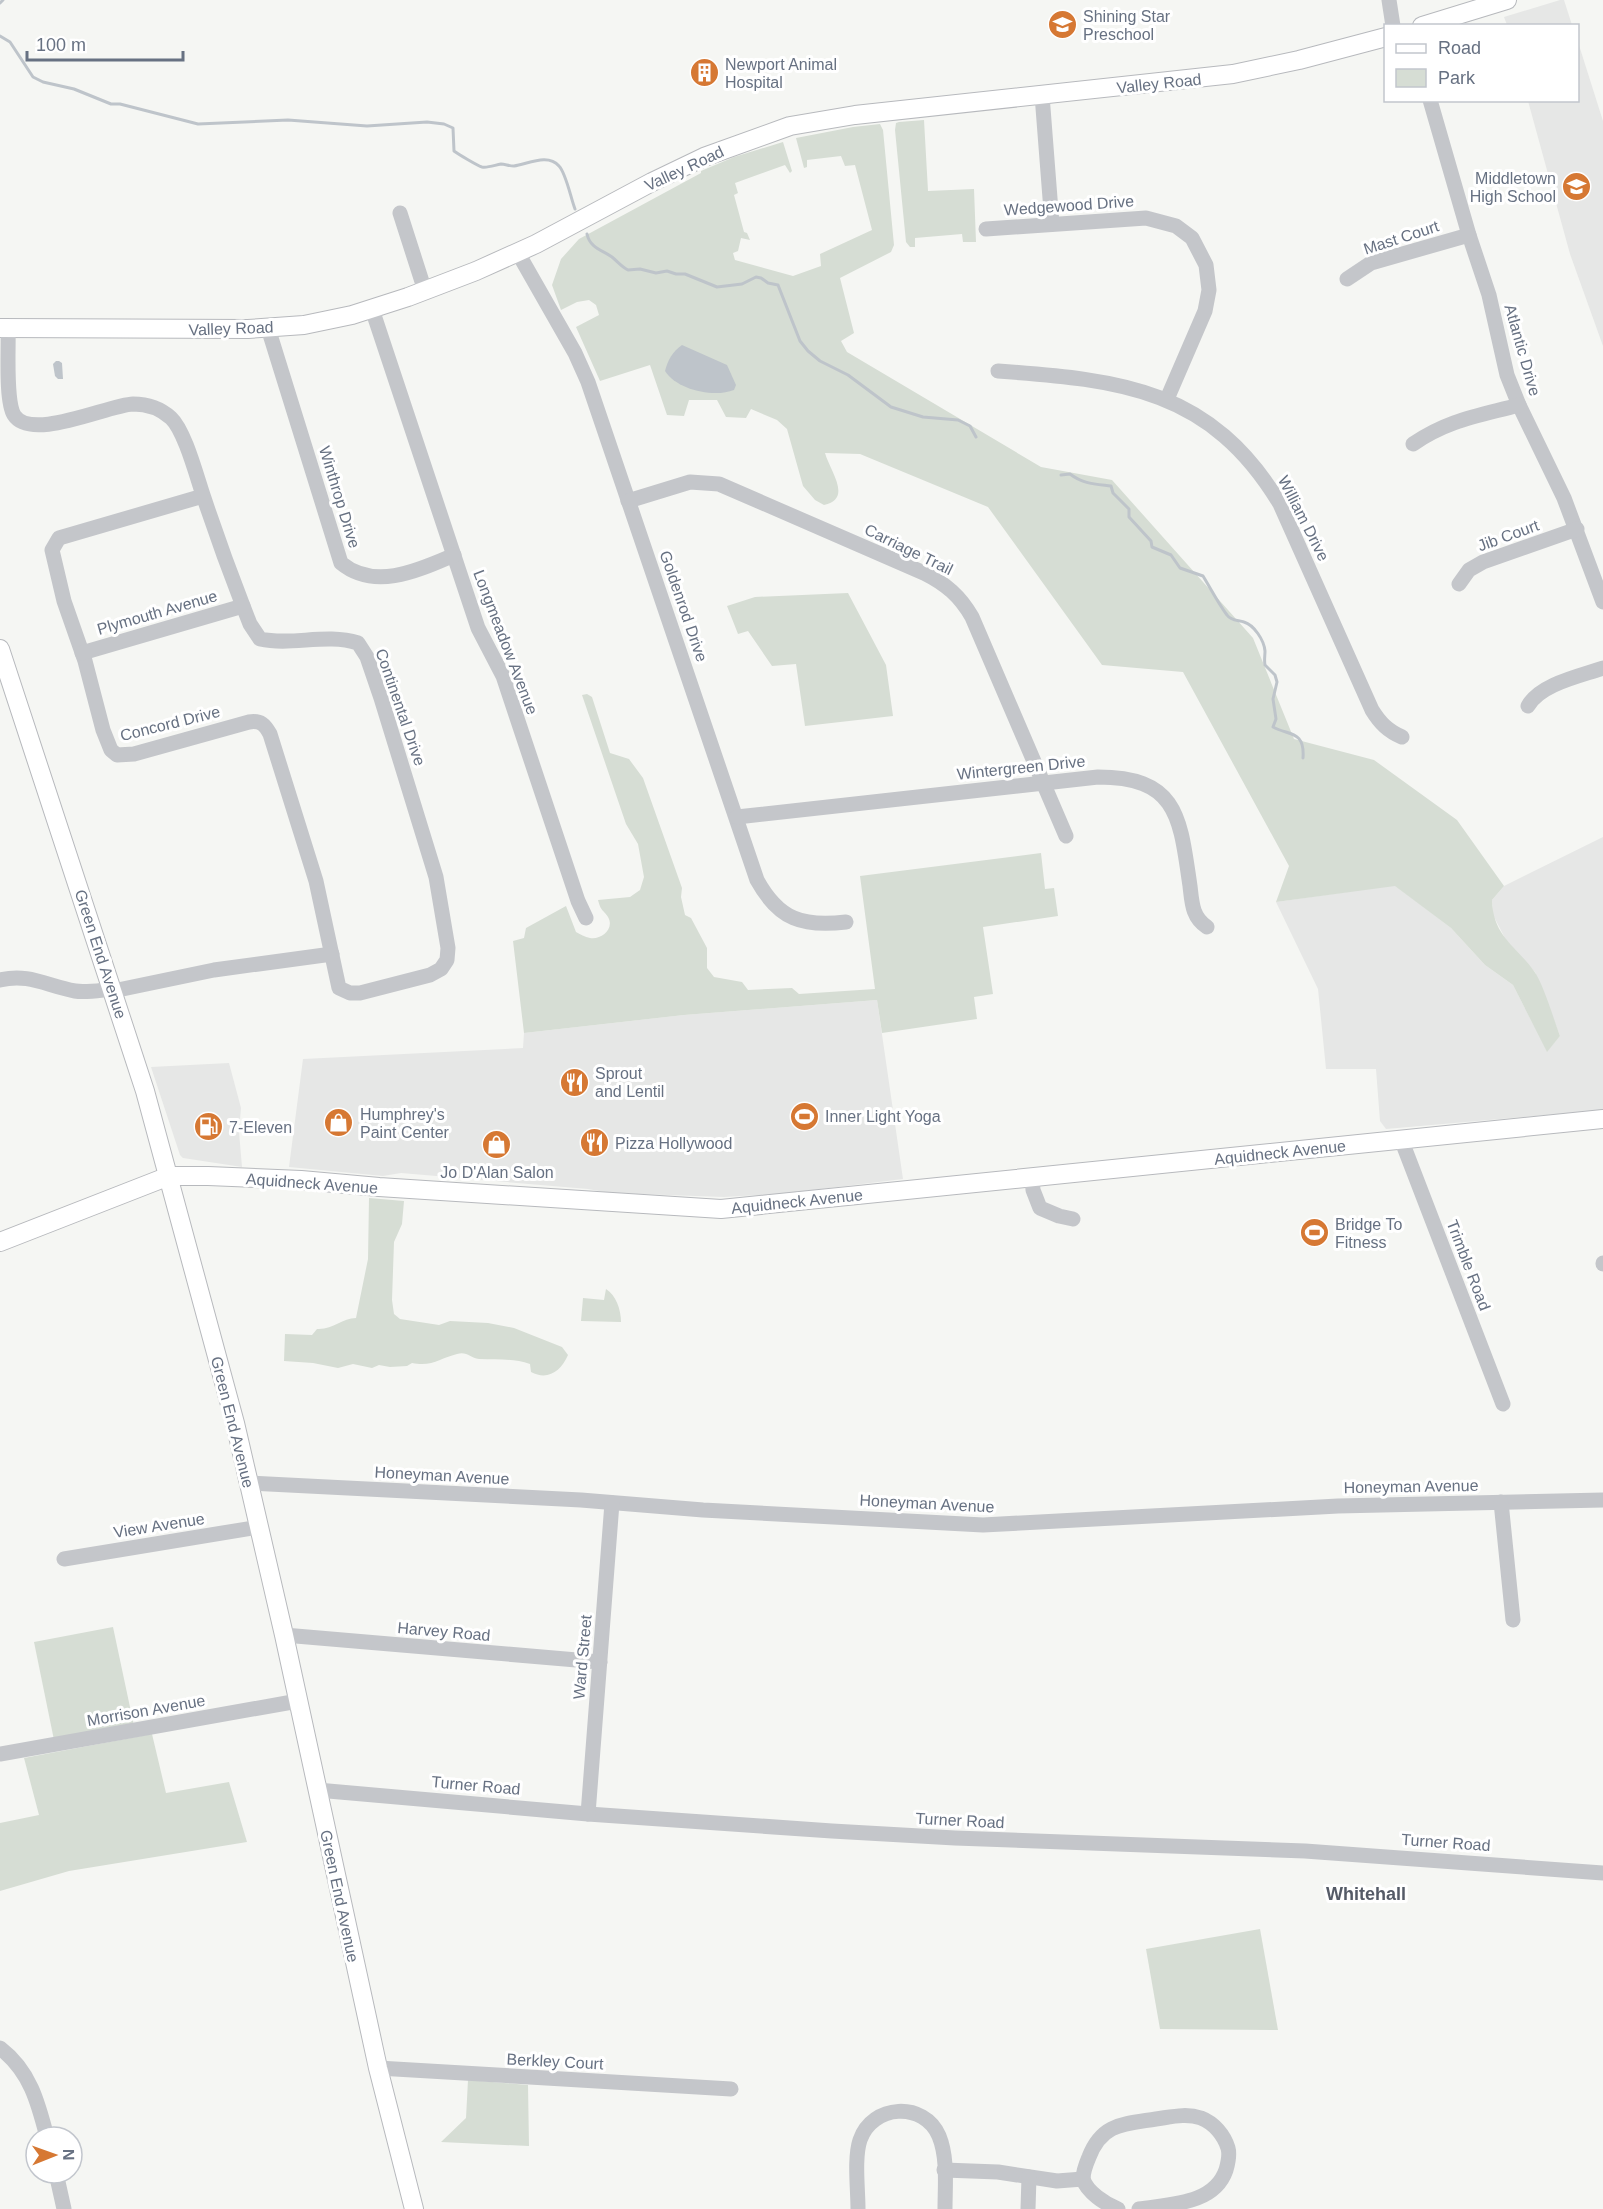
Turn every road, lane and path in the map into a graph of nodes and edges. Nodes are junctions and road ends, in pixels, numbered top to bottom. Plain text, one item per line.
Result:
1 (1389, 0) edge
2 (1507, 0) edge
3 (1393, 24) edge
4 (1429, 24) edge
5 (1384, 38) edge
6 (1042, 95) junction
7 (1431, 102) edge
8 (400, 213) dead end
9 (1052, 224) junction
10 (986, 229) dead end
11 (1469, 234) junction
12 (518, 253) junction
13 (1347, 279) dead end
14 (425, 291) junction
15 (372, 309) junction
16 (4, 328) edge
17 (268, 328) junction
18 (998, 371) dead end
19 (1167, 399) junction
20 (1519, 405) junction
21 (1413, 444) dead end
22 (203, 496) junction
23 (628, 501) junction
24 (1577, 530) junction
25 (454, 555) junction
26 (1459, 584) dead end
27 (1603, 602) edge
28 (243, 606) junction
29 (0, 649) edge
30 (82, 653) junction
31 (1603, 668) edge
32 (1528, 706) dead end
33 (1402, 736) dead end
34 (1043, 783) junction
35 (737, 817) junction
36 (1066, 836) dead end
37 (586, 918) dead end
38 (846, 922) dead end
39 (1207, 927) dead end
40 (332, 954) junction
41 (0, 980) edge
42 (113, 990) junction
43 (1603, 1119) edge
44 (1401, 1139) junction
45 (169, 1176) junction
46 (1032, 1177) junction
47 (1073, 1219) dead end
48 (0, 1242) edge
49 (1503, 1404) dead end
50 (250, 1483) junction
51 (1603, 1500) edge
52 (612, 1503) junction
53 (1501, 1503) junction
54 (259, 1527) junction
55 (64, 1559) dead end
56 (1513, 1620) dead end
57 (284, 1635) junction
58 (600, 1662) junction
59 (298, 1701) junction
60 (0, 1754) edge
61 (316, 1790) junction
62 (588, 1814) junction
63 (1603, 1873) edge
64 (0, 2048) edge
65 (378, 2068) junction
66 (731, 2089) dead end
67 (43, 2125) edge
68 (945, 2170) junction
69 (1029, 2177) junction
70 (1083, 2179) junction
71 (59, 2185) edge
72 (64, 2209) edge
73 (414, 2209) edge
74 (858, 2209) edge
75 (945, 2209) edge
76 (1028, 2209) edge
77 (1118, 2209) edge
78 (1139, 2209) edge

1 - 3 street
2 - 4 main road
5 - 6 main road, Valley Road
6 - 9 street
6 - 12 main road, Valley Road
7 - 11 street, Atlantic Drive
8 - 14 street
9 - 10 street, Wedgewood Drive
9 - 19 street, Wedgewood Drive
11 - 13 street, Mast Court
11 - 20 street, Atlantic Drive
12 - 14 main road, Valley Road
12 - 23 street, Goldenrod Drive
14 - 15 main road, Valley Road
15 - 17 main road, Valley Road
15 - 25 street, Longmeadow Avenue
16 - 17 main road, Valley Road
16 - 22 street, Continental Drive
17 - 25 street, Winthrop Drive
18 - 19 street, William Drive
19 - 33 street, William Drive
20 - 21 street
20 - 24 street, Atlantic Drive
22 - 28 street, Continental Drive
22 - 30 street, Concord Drive
23 - 34 street, Carriage Trail
23 - 35 street, Goldenrod Drive
24 - 26 street, Jib Court
24 - 27 street, Atlantic Drive
25 - 37 street, Longmeadow Avenue
28 - 30 street, Plymouth Avenue
28 - 40 street, Continental Drive
29 - 42 main road, Green End Avenue
30 - 40 street, Concord Drive
31 - 32 street
34 - 35 street, Wintergreen Drive
34 - 36 street, Carriage Trail
34 - 39 street, Wintergreen Drive
35 - 38 street, Goldenrod Drive
40 - 42 street
41 - 42 street
42 - 45 main road, Green End Avenue
43 - 44 main road, Aquidneck Avenue
44 - 46 main road, Aquidneck Avenue
44 - 49 street, Trimble Road
45 - 46 main road, Aquidneck Avenue
45 - 48 main road, Aquidneck Avenue
45 - 50 main road, Green End Avenue
46 - 47 street
50 - 52 street, Honeyman Avenue
50 - 54 main road, Green End Avenue
51 - 53 street, Honeyman Avenue
52 - 53 street, Honeyman Avenue
52 - 58 street, Ward Street
53 - 56 street
54 - 55 street, View Avenue
54 - 57 main road, Green End Avenue
57 - 58 street, Harvey Road
57 - 59 main road, Green End Avenue
58 - 62 street, Ward Street
59 - 60 street, Morrison Avenue
59 - 61 main road, Green End Avenue
61 - 62 street, Turner Road
61 - 65 main road, Green End Avenue
62 - 63 street, Turner Road
64 - 67 street
65 - 66 street, Berkley Court
65 - 73 main road, Green End Avenue
68 - 69 street
68 - 74 street
68 - 75 street
69 - 70 street
69 - 76 street
70 - 77 street
70 - 78 street
71 - 72 street

